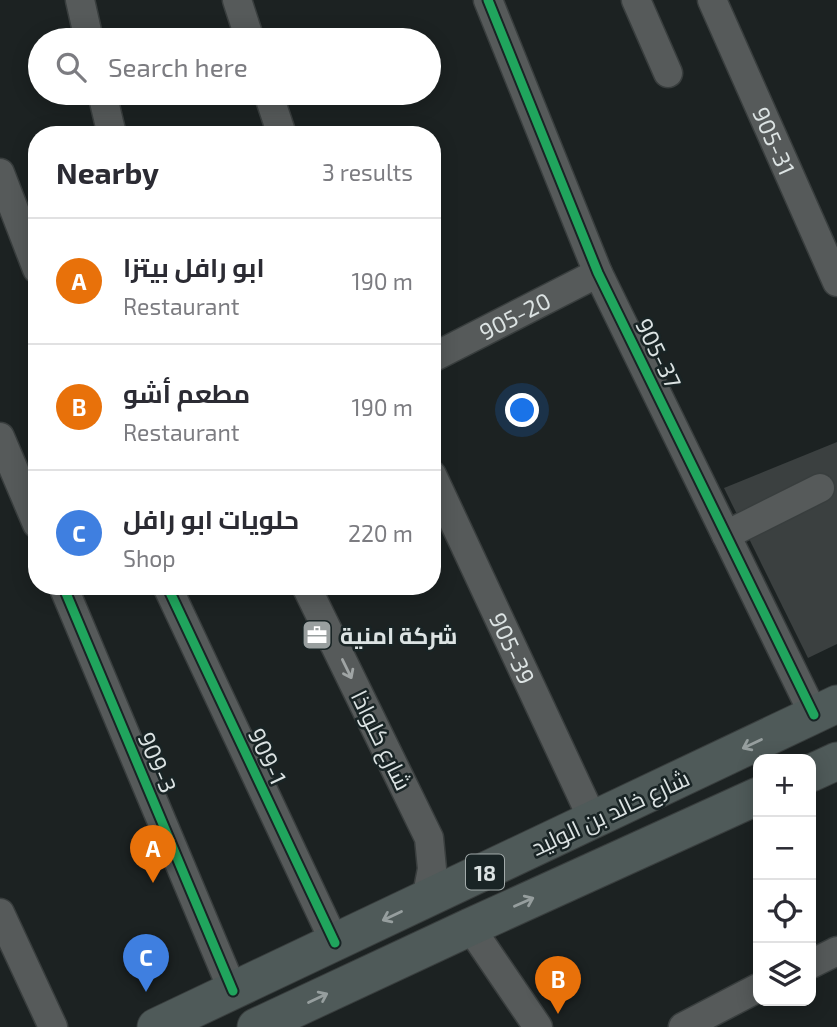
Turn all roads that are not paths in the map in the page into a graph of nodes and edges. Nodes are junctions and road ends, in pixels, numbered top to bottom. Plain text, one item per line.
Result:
1 (80, 0) edge
2 (237, 0) edge
3 (488, 0) edge
4 (636, 0) edge
5 (712, 0) edge
6 (86, 28) edge
7 (246, 28) edge
8 (668, 74) dead end
9 (105, 105) edge
10 (272, 105) edge
11 (110, 126) edge
12 (279, 126) edge
13 (0, 173) edge
14 (28, 246) edge
15 (598, 273) junction
16 (837, 282) edge
17 (441, 353) edge
18 (0, 437) edge
19 (820, 488) dead end
20 (441, 494) edge
21 (28, 503) edge
22 (726, 535) junction
23 (67, 595) edge
24 (171, 595) edge
25 (310, 595) edge
26 (826, 710) edge
27 (753, 798) edge
28 (593, 820) junction
29 (426, 900) junction
30 (0, 913) edge
31 (470, 927) junction
32 (335, 943) junction
33 (233, 990) junction
34 (753, 991) edge
35 (53, 1027) edge
36 (156, 1027) edge
37 (256, 1027) edge
38 (537, 1027) edge
39 (683, 1027) edge

1 - 6 street
2 - 7 street
3 - 15 street, 905-37
4 - 8 street
5 - 16 street, 905-31
9 - 11 street
10 - 12 street
13 - 14 street
15 - 17 street, 905-20
15 - 22 street, 905-37
18 - 21 street
19 - 22 street
20 - 28 street, 905-39
22 - 26 street, 905-37
23 - 33 street, 909-3
24 - 32 street, 909-1
25 -> 29 street, شارع كلواذا
26 -> 28 main road, شارع خالد بن الوليد / 18
31 -> 27 main road, شارع خالد بن الوليد / 18
28 - 29 main road, شارع خالد بن الوليد / 18
29 -> 32 main road, شارع خالد بن الوليد / 18
30 - 35 street
37 -> 31 main road, شارع خالد بن الوليد / 18
31 - 38 street
32 - 33 main road, شارع خالد بن الوليد / 18
33 - 36 main road, شارع خالد بن الوليد / 18
34 - 39 street

